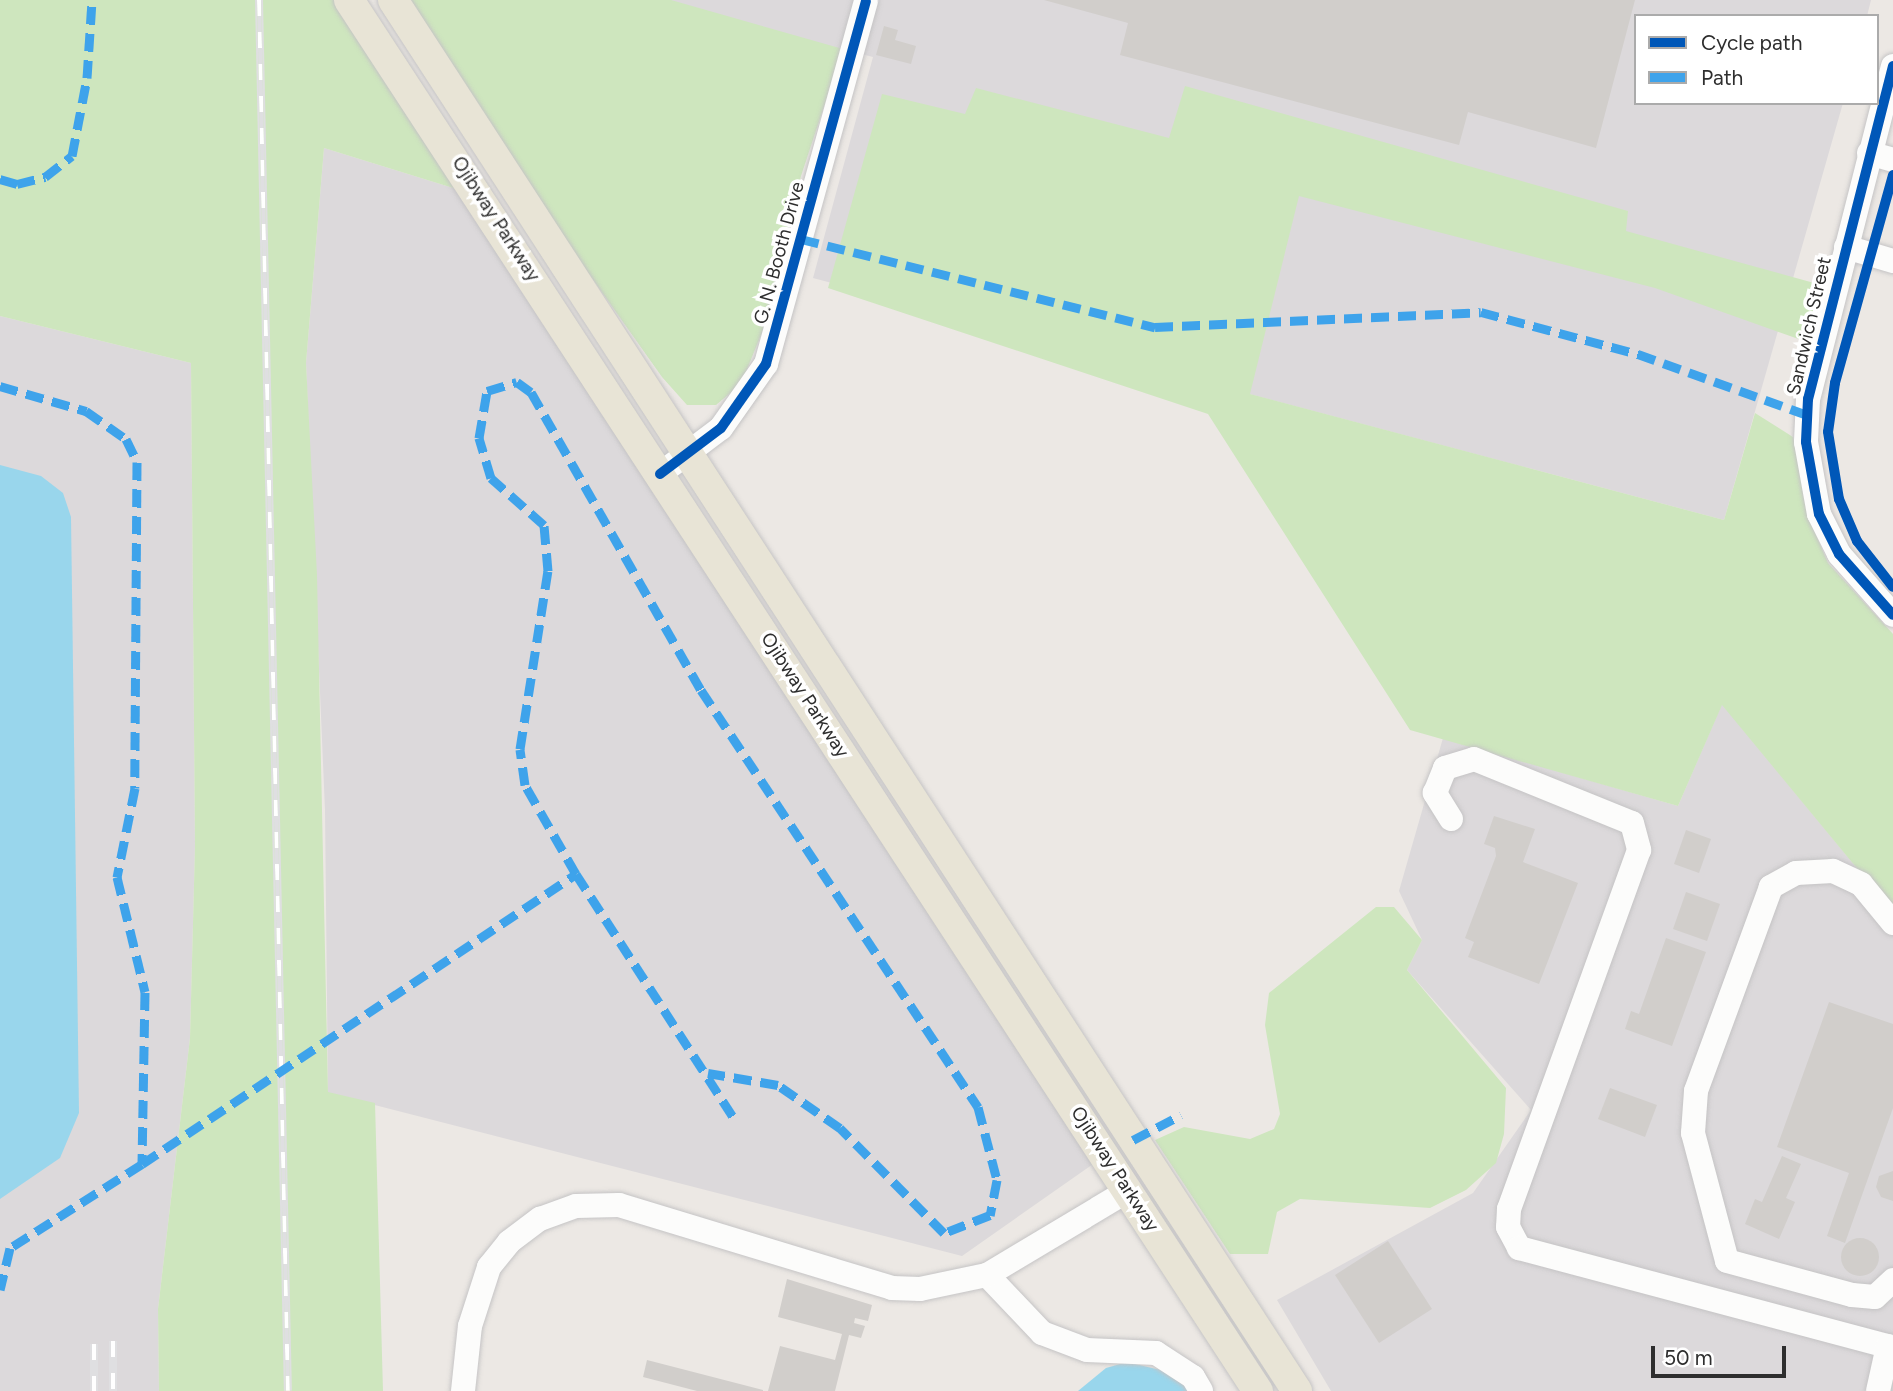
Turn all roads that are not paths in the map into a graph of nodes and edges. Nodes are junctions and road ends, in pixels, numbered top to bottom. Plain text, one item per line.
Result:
1 (349, 0) edge
2 (393, 0) edge
3 (866, 2) dead end
4 (1893, 66) edge
5 (1869, 153) junction
6 (1893, 160) edge
7 (1846, 247) junction
8 (1893, 261) edge
9 (689, 455) junction
10 (660, 474) junction
11 (1893, 615) edge
12 (1451, 820) dead end
13 (1893, 923) edge
14 (1140, 1151) junction
15 (1124, 1183) junction
16 (987, 1275) junction
17 (1893, 1280) edge
18 (463, 1391) edge
19 (1201, 1391) edge
20 (1258, 1391) edge
21 (1297, 1391) edge
22 (1878, 1391) edge

1 - 10 main road, Ojibway Parkway
2 - 9 main road, Ojibway Parkway
3 - 9 street, G. N. Booth Drive
4 - 5 street, Sandwich Street
5 - 6 street
5 - 7 street, Sandwich Street
7 - 8 street
7 - 11 street, Sandwich Street
9 - 10 street, G. N. Booth Drive
9 - 14 main road, Ojibway Parkway
10 - 15 main road, Ojibway Parkway
12 - 22 street
13 - 17 street
14 - 15 street
14 - 21 main road, Ojibway Parkway
15 - 16 street
15 - 20 main road, Ojibway Parkway
16 - 18 street
16 - 19 street

